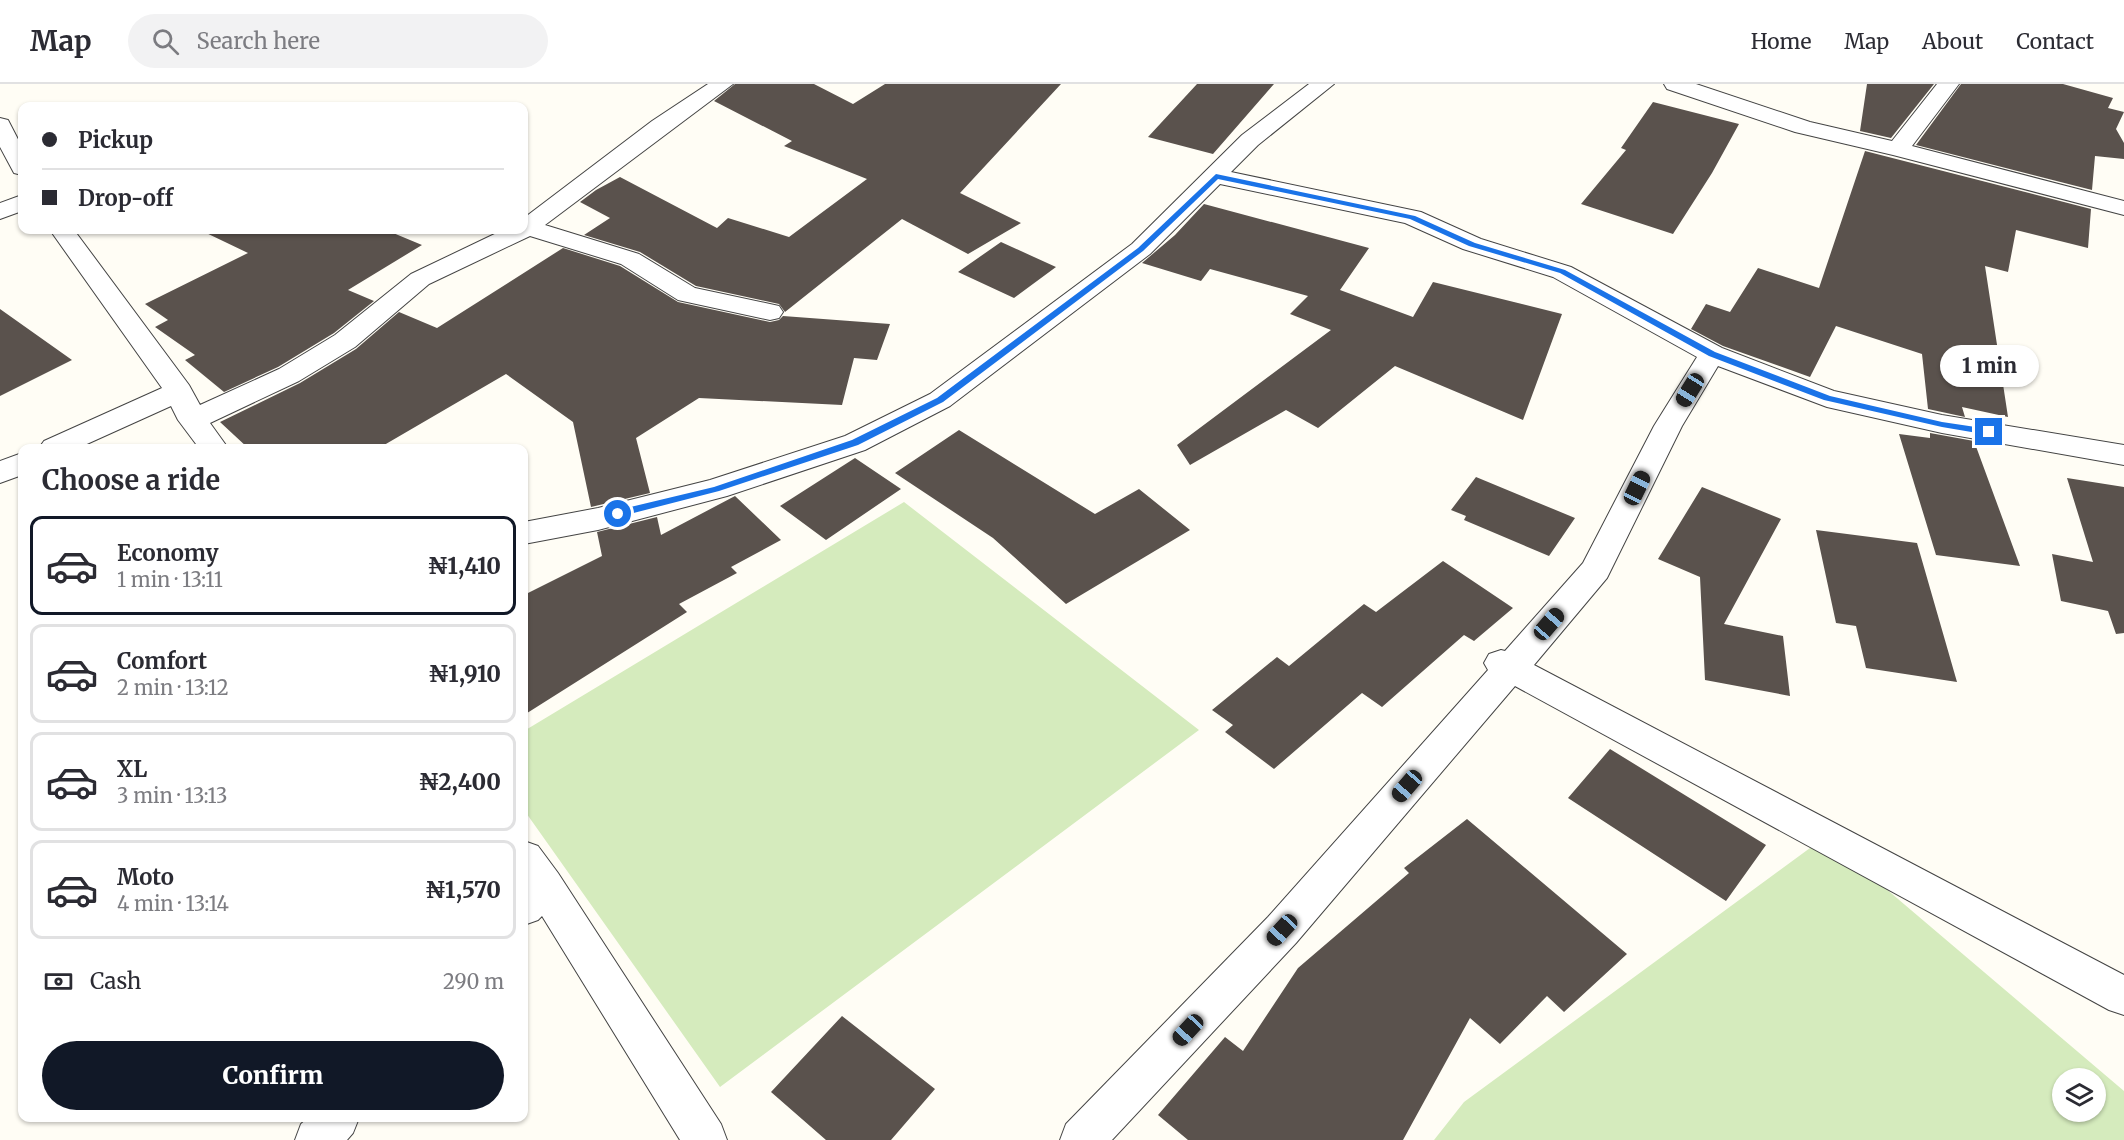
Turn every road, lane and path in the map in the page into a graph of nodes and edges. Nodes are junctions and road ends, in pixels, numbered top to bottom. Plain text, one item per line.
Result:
1 (722, 84) edge
2 (1323, 84) edge
3 (1675, 84) edge
4 (1948, 84) edge
5 (0, 125) edge
6 (1898, 149) junction
7 (18, 160) edge
8 (1216, 176) junction
9 (18, 204) edge
10 (2124, 208) edge
11 (0, 212) edge
12 (528, 225) edge
13 (528, 229) edge
14 (65, 234) edge
15 (512, 234) edge
16 (771, 312) dead end
17 (1712, 354) junction
18 (179, 391) junction
19 (192, 420) junction
20 (63, 444) edge
21 (211, 444) edge
22 (2124, 454) edge
23 (18, 465) edge
24 (0, 473) edge
25 (528, 531) edge
26 (1501, 663) dead end
27 (530, 884) edge
28 (2124, 996) edge
29 (333, 1122) edge
30 (317, 1140) edge
31 (705, 1140) edge
32 (1082, 1140) edge

1 - 12 street
2 - 8 street
3 - 6 street
4 - 6 street
5 - 7 street
6 - 10 street
8 - 17 street
8 - 25 street
9 - 11 street
13 - 16 street
14 - 18 street
15 - 19 street
17 - 22 street
17 - 32 street
18 - 19 street
18 - 20 street
19 - 21 street
23 - 24 street
26 - 28 street
27 - 31 street
29 - 30 street

